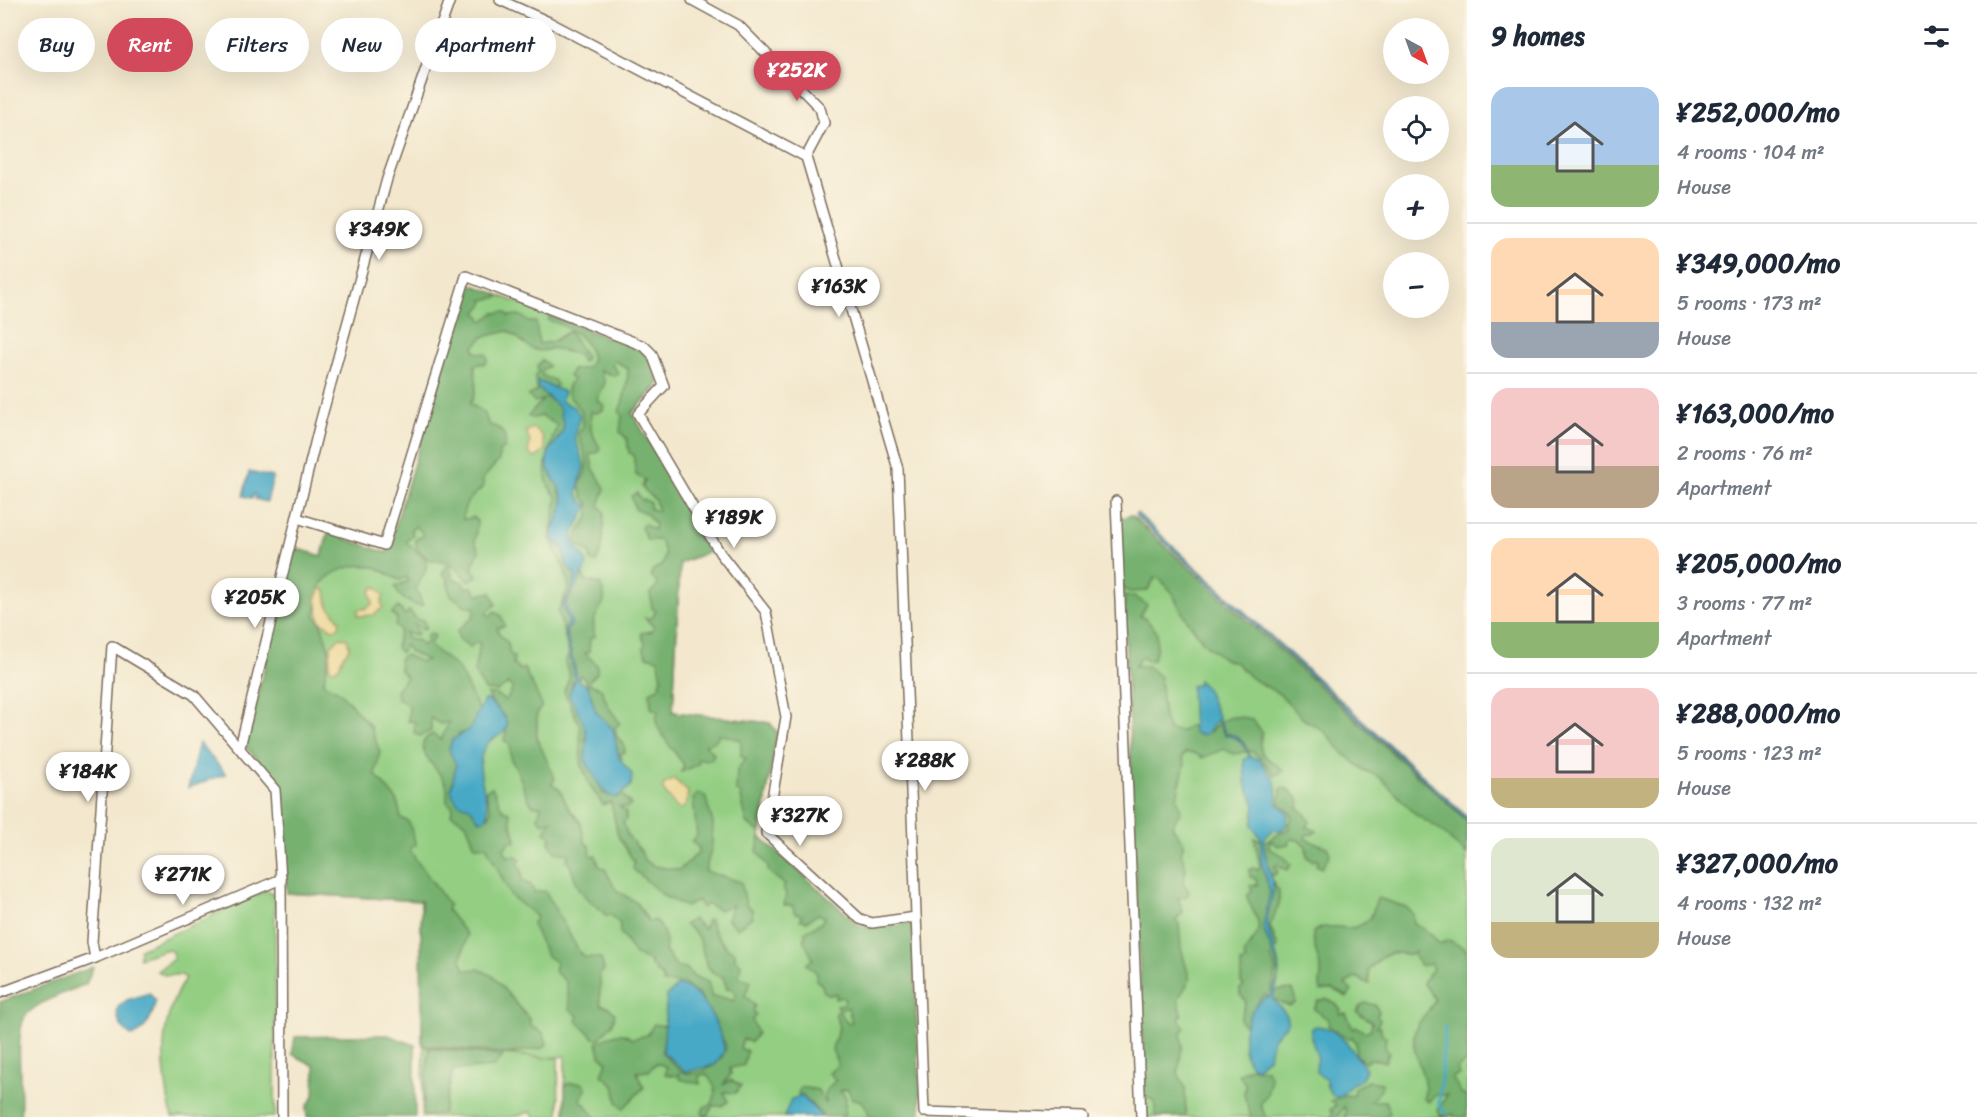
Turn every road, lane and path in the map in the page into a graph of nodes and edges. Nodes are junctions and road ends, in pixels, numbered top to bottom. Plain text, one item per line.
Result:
1 (450, 0) edge
2 (500, 0) edge
3 (692, 0) edge
4 (806, 157) junction
5 (1116, 501) dead end
6 (297, 518) junction
7 (240, 747) junction
8 (281, 879) junction
9 (916, 917) junction
10 (95, 958) junction
11 (0, 993) edge
12 (282, 1117) edge
13 (1083, 1117) edge
14 (1141, 1117) edge

1 - 6 street
2 - 4 street
3 - 4 street
4 - 9 street
5 - 14 street
6 - 7 street
6 - 9 street
7 - 8 street
7 - 10 street
8 - 10 street
8 - 12 street
9 - 13 street
10 - 11 street

